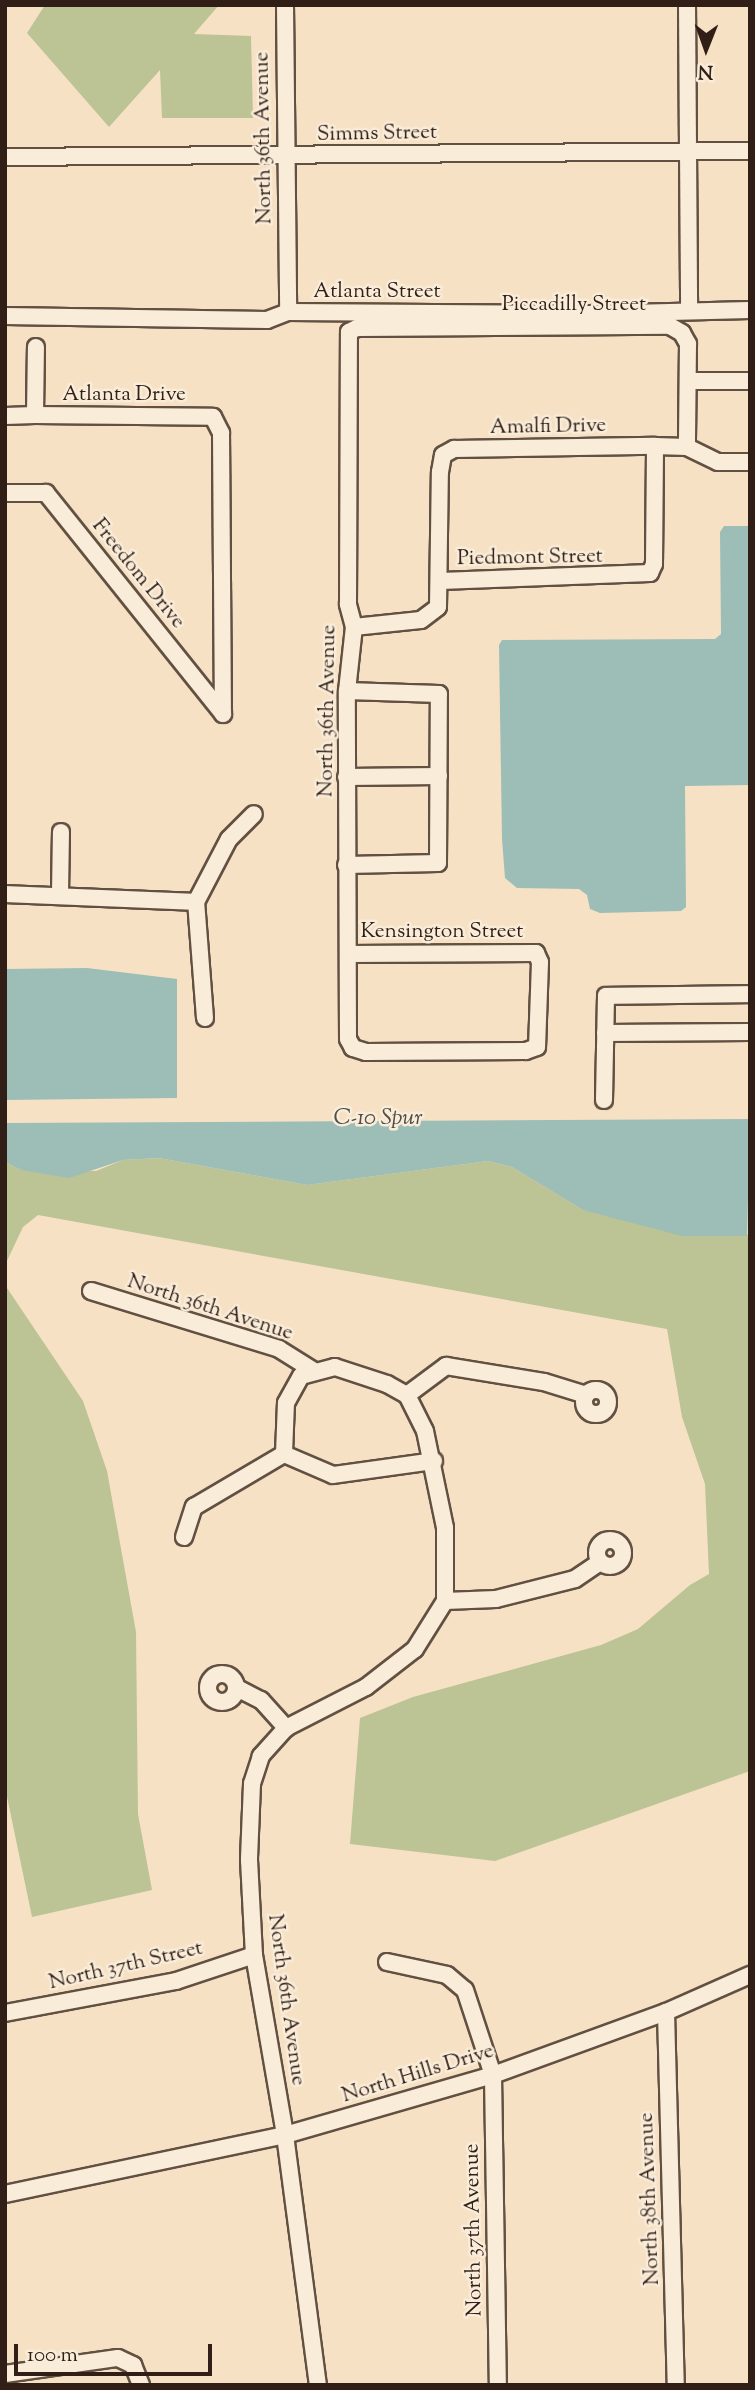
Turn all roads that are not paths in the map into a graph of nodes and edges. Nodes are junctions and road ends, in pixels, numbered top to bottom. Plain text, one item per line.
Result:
1 (285, 5) edge
2 (688, 5) edge
3 (750, 151) edge
4 (688, 152) junction
5 (284, 156) junction
6 (5, 157) edge
7 (750, 310) edge
8 (689, 311) junction
9 (288, 312) junction
10 (5, 316) edge
11 (349, 332) joint
12 (36, 347) dead end
13 (689, 381) junction
14 (750, 381) edge
15 (35, 415) junction
16 (5, 416) edge
17 (654, 446) junction
18 (687, 447) junction
19 (750, 462) edge
20 (5, 493) edge
21 (441, 581) junction
22 (354, 627) junction
23 (347, 691) junction
24 (223, 714) joint
25 (439, 776) junction
26 (346, 777) junction
27 (254, 814) dead end
28 (61, 832) dead end
29 (346, 865) junction
30 (5, 894) edge
31 (60, 894) junction
32 (195, 902) junction
33 (348, 954) junction
34 (750, 995) edge
35 (205, 1018) dead end
36 (750, 1032) edge
37 (605, 1033) junction
38 (353, 1048) joint
39 (604, 1100) dead end
40 (91, 1291) dead end
41 (313, 1370) junction
42 (407, 1395) junction
43 (586, 1395) dead end
44 (284, 1454) junction
45 (434, 1461) junction
46 (184, 1537) dead end
47 (600, 1562) dead end
48 (445, 1601) junction
49 (237, 1688) dead end
50 (286, 1728) junction
51 (254, 1955) junction
52 (387, 1962) dead end
53 (750, 1975) edge
54 (666, 2012) junction
55 (5, 2014) edge
56 (493, 2074) junction
57 (285, 2135) junction
58 (5, 2194) edge
59 (5, 2374) edge
60 (141, 2385) edge
61 (318, 2385) edge
62 (498, 2385) edge
63 (676, 2385) edge

1 - 5 street, North 36th Avenue
2 - 4 street
3 - 4 street, Simms Street
4 - 5 street, Simms Street
4 - 8 street
5 - 6 street, Simms Street
5 - 9 street, North 36th Avenue
7 - 8 street, Atlanta Street
8 - 9 street, Atlanta Street
9 - 10 street, Atlanta Street
11 - 13 street, Piccadilly Street
11 - 22 street, North 36th Avenue
12 - 15 street
13 - 14 street
13 - 18 street, Piccadilly Street
15 - 16 street, Atlanta Drive
15 - 24 street, Atlanta Drive
17 - 18 street, Amalfi Drive
17 - 21 street, Piedmont Street
17 - 21 street, Amalfi Drive
18 - 19 street
20 - 24 street, Freedom Drive
21 - 22 street, Piedmont Street
22 - 23 street, North 36th Avenue
23 - 25 street
23 - 26 street, North 36th Avenue
25 - 26 street
25 - 29 street
26 - 29 street, North 36th Avenue
27 - 32 street
28 - 31 street
29 - 33 street, North 36th Avenue
30 - 31 street
31 - 32 street
32 - 35 street
33 - 38 street, North 36th Avenue
33 - 38 street, Kensington Street
34 - 37 street
36 - 37 street
37 - 39 street
40 - 41 street, North 36th Avenue
41 - 42 street
41 - 44 street
42 - 43 street
42 - 45 street
44 - 45 street
44 - 46 street
45 - 48 street
47 - 48 street
48 - 50 street, North 36th Avenue
49 - 50 street
50 - 51 street, North 36th Avenue
51 - 55 street, North 37th Street
51 - 57 street, North 36th Avenue
52 - 56 street, North 37th Avenue
53 - 54 street, North Hills Drive
54 - 56 street, North Hills Drive
54 - 63 street, North 38th Avenue
56 - 57 street, North Hills Drive
56 - 62 street, North 37th Avenue
57 - 58 street, North Hills Drive
57 - 61 street, North 36th Avenue
59 - 60 street

